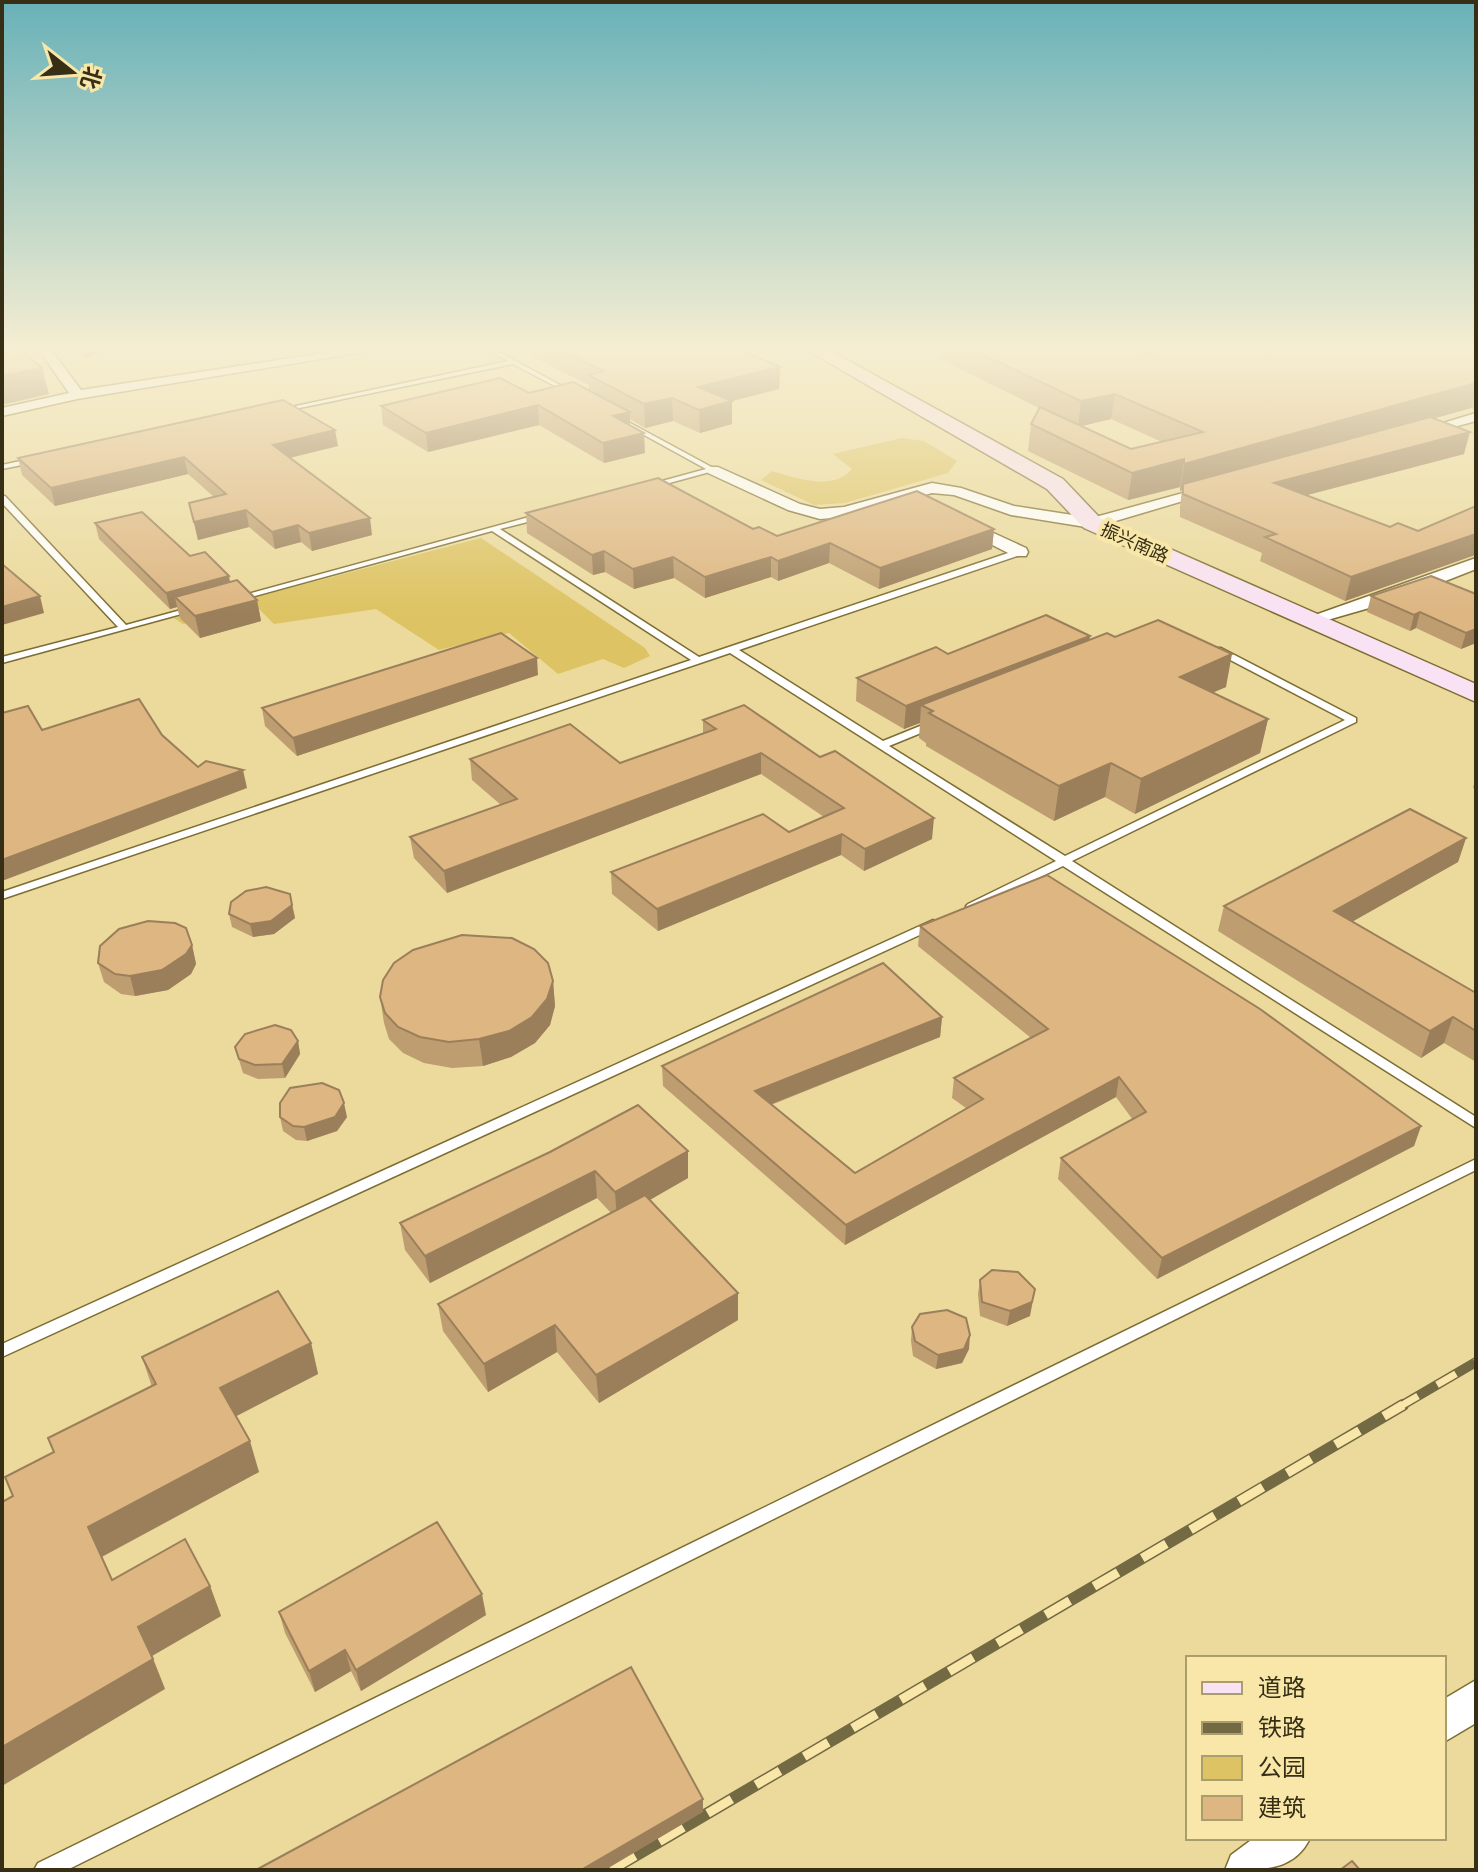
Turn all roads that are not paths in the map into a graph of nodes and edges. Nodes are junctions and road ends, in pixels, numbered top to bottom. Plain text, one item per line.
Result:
1 (652, 437) edge
2 (972, 437) edge
3 (49, 457) edge
4 (2, 467) edge
5 (713, 470) junction
6 (1230, 485) edge
7 (640, 490) edge
8 (904, 494) junction
9 (2, 498) edge
10 (930, 507) edge
11 (552, 513) edge
12 (956, 520) edge
13 (1092, 523) junction
14 (494, 529) junction
15 (1020, 552) joint
16 (1476, 563) edge
17 (232, 599) edge
18 (201, 607) edge
19 (1310, 620) junction
20 (124, 628) junction
21 (1212, 647) edge
22 (732, 650) junction
23 (2, 660) edge
24 (699, 661) junction
25 (1476, 694) edge
26 (941, 721) edge
27 (882, 745) junction
28 (1067, 862) junction
29 (2, 896) edge
30 (1476, 1123) edge
31 (1476, 1164) edge
32 (2, 1351) edge
33 (1476, 1699) edge
34 (1446, 1722) edge
35 (1286, 1840) edge
36 (45, 1870) edge
37 (1246, 1870) edge

1 - 5 lane
2 - 13 main road, 振兴南路
3 - 4 lane
5 - 7 lane
5 - 8 street
6 - 13 street
8 - 10 street
8 - 13 street
9 - 20 lane
11 - 14 lane
12 - 15 street
13 - 19 main road, 振兴南路
14 - 17 lane
14 - 24 lane
15 - 22 lane
16 - 19 street
18 - 20 lane
19 - 25 main road, 振兴南路
20 - 23 lane
21 - 28 lane
22 - 24 lane
22 - 27 lane
24 - 29 lane
26 - 27 lane
27 - 28 lane
28 - 30 lane
28 - 32 lane
31 - 36 lane
33 - 34 street
35 - 37 street

